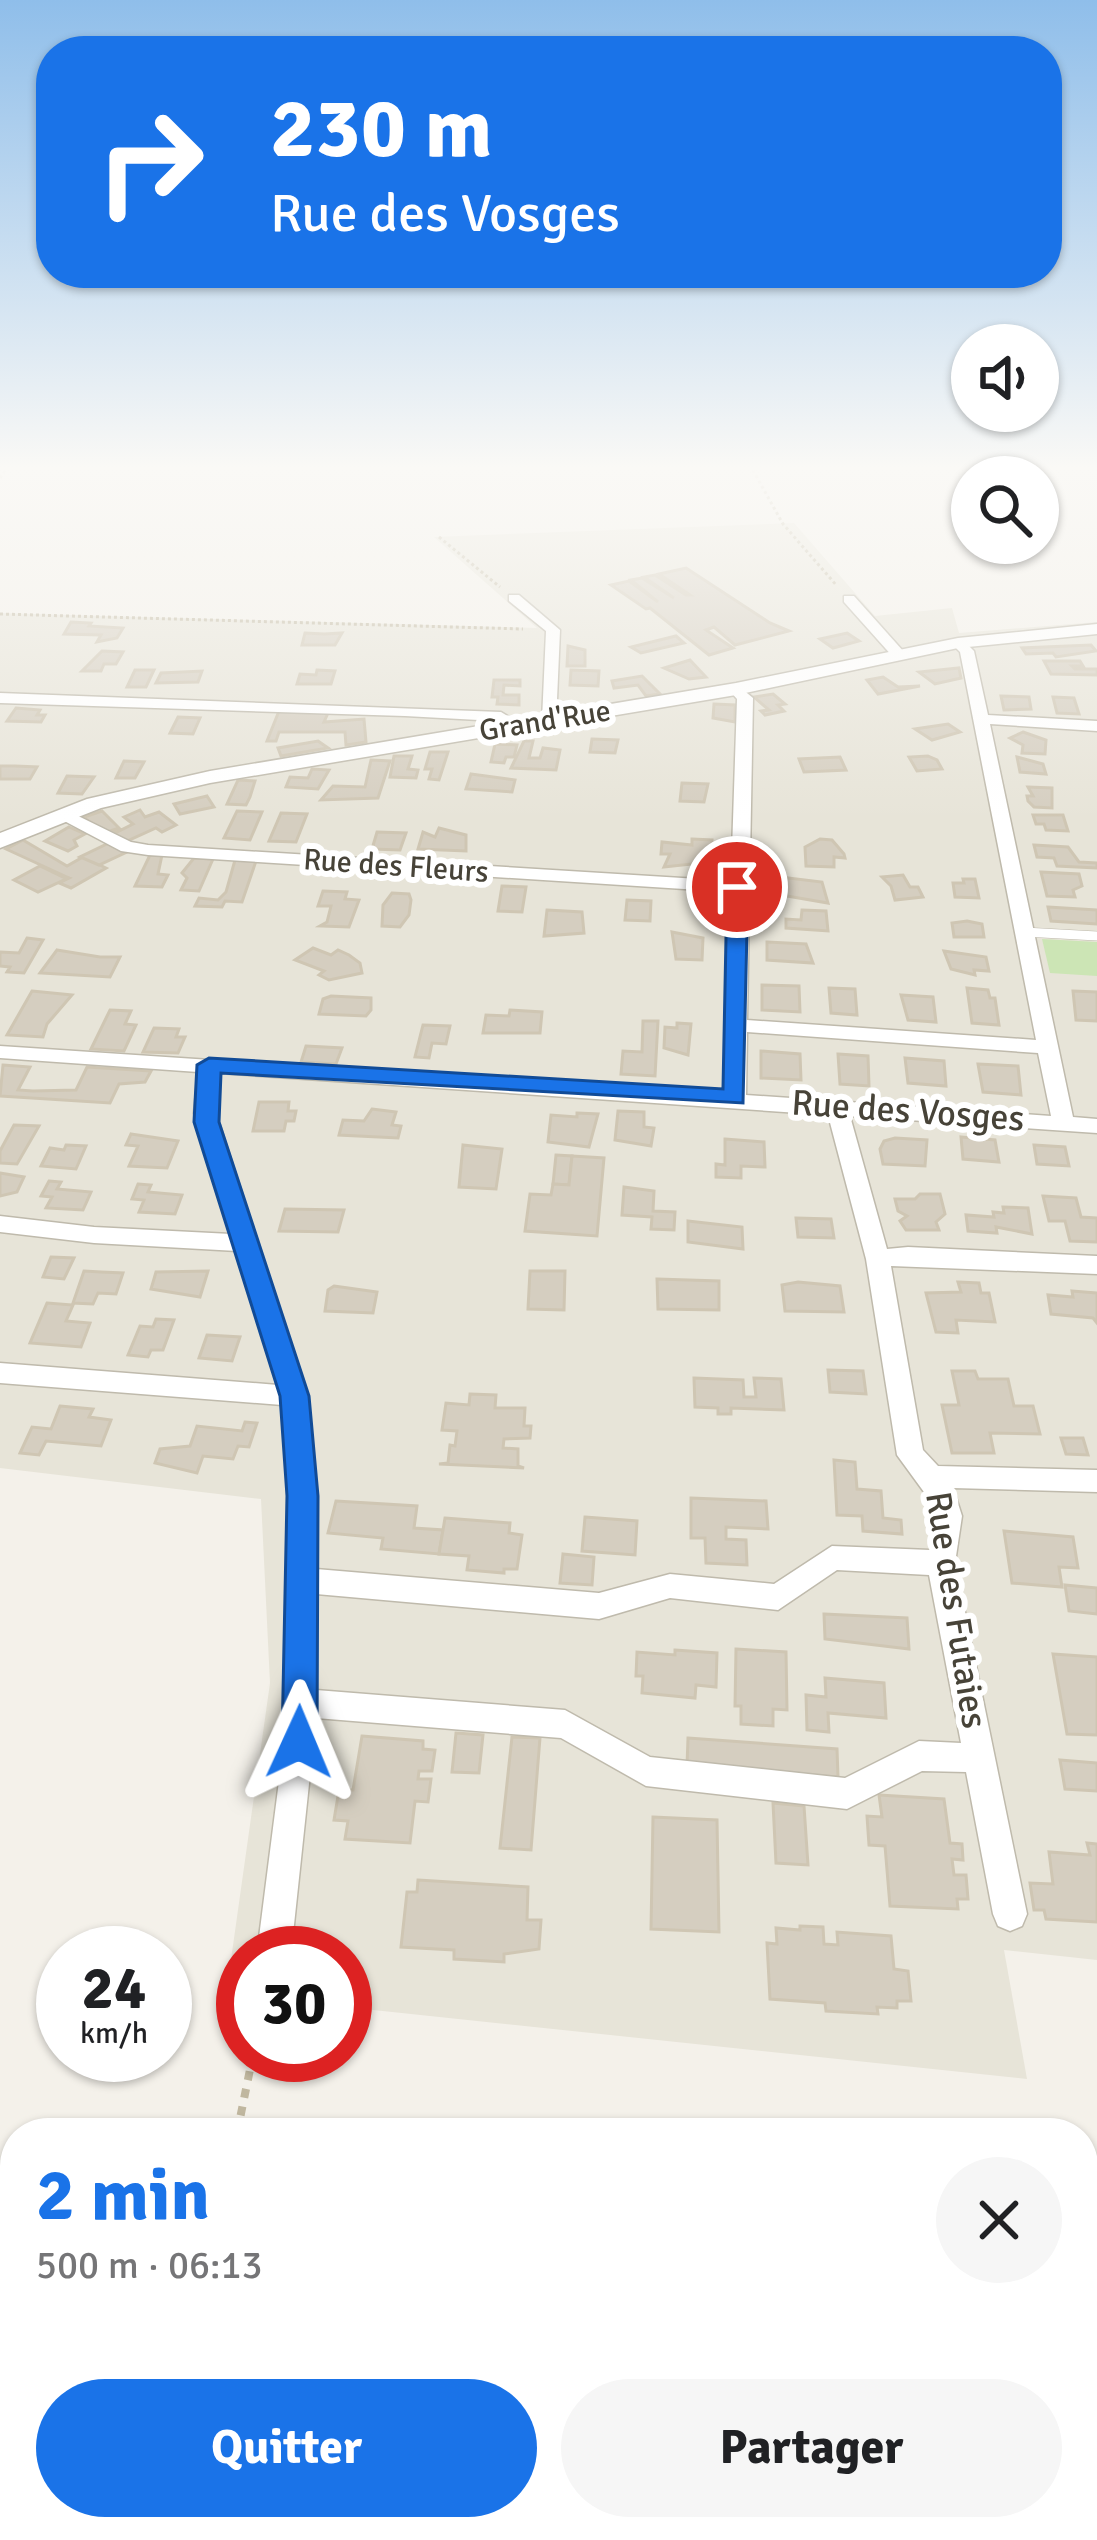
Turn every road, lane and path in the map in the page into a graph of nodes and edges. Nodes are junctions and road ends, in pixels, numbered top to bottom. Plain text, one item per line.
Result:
1 (496, 584) edge
2 (835, 584) edge
3 (514, 598) joint
4 (849, 599) joint
5 (0, 614) edge
6 (1097, 629) edge
7 (553, 630) junction
8 (958, 643) junction
9 (899, 655) junction
10 (736, 689) junction
11 (0, 698) edge
12 (982, 719) junction
13 (550, 720) junction
14 (1097, 725) edge
15 (516, 726) junction
16 (62, 815) junction
17 (0, 842) edge
18 (737, 887) junction
19 (1024, 932) junction
20 (1097, 936) edge
21 (736, 1025) junction
22 (1046, 1047) junction
23 (0, 1052) edge
24 (209, 1065) junction
25 (735, 1098) junction
26 (836, 1106) junction
27 (1063, 1123) junction
28 (1097, 1126) edge
29 (0, 1224) edge
30 (242, 1243) junction
31 (878, 1259) junction
32 (1097, 1265) edge
33 (0, 1372) edge
34 (294, 1396) junction
35 (935, 1477) junction
36 (1097, 1481) edge
37 (941, 1563) junction
38 (302, 1580) junction
39 (300, 1702) junction
40 (980, 1758) junction
41 (1010, 1915) dead end
42 (277, 1926) edge
43 (247, 2082) edge
44 (240, 2118) edge

1 - 3 path
2 - 4 path
3 - 7 street
4 - 9 street
5 - 7 path
6 - 8 street, Grand'Rue
7 - 13 street
8 - 9 street, Grand'Rue
8 - 12 street
9 - 10 street, Grand'Rue
10 - 13 street, Grand'Rue
10 - 18 street
11 - 15 street
12 - 14 street
12 - 19 street
13 - 15 street, Grand'Rue
15 - 16 street, Grand'Rue
16 - 17 street, Grand'Rue
16 - 18 street, Rue des Fleurs
18 - 21 street
19 - 20 lane
19 - 22 street
21 - 22 street
21 - 25 street
22 - 27 street
23 - 24 street, Rue des Vosges
24 - 25 street, Rue des Vosges
24 - 30 street
25 - 26 street, Rue des Vosges
26 - 27 street, Rue des Vosges
26 - 31 street, Rue des Futaies
27 - 28 street, Rue des Vosges
29 - 30 street
30 - 34 street
31 - 32 street
31 - 35 street, Rue des Futaies
33 - 34 street
34 - 38 street
35 - 36 street
35 - 37 street, Rue des Futaies
37 - 38 street
37 - 40 street, Rue des Futaies
38 - 39 street
39 - 40 street
39 - 42 street
40 - 41 street, Rue des Futaies
43 - 44 path

